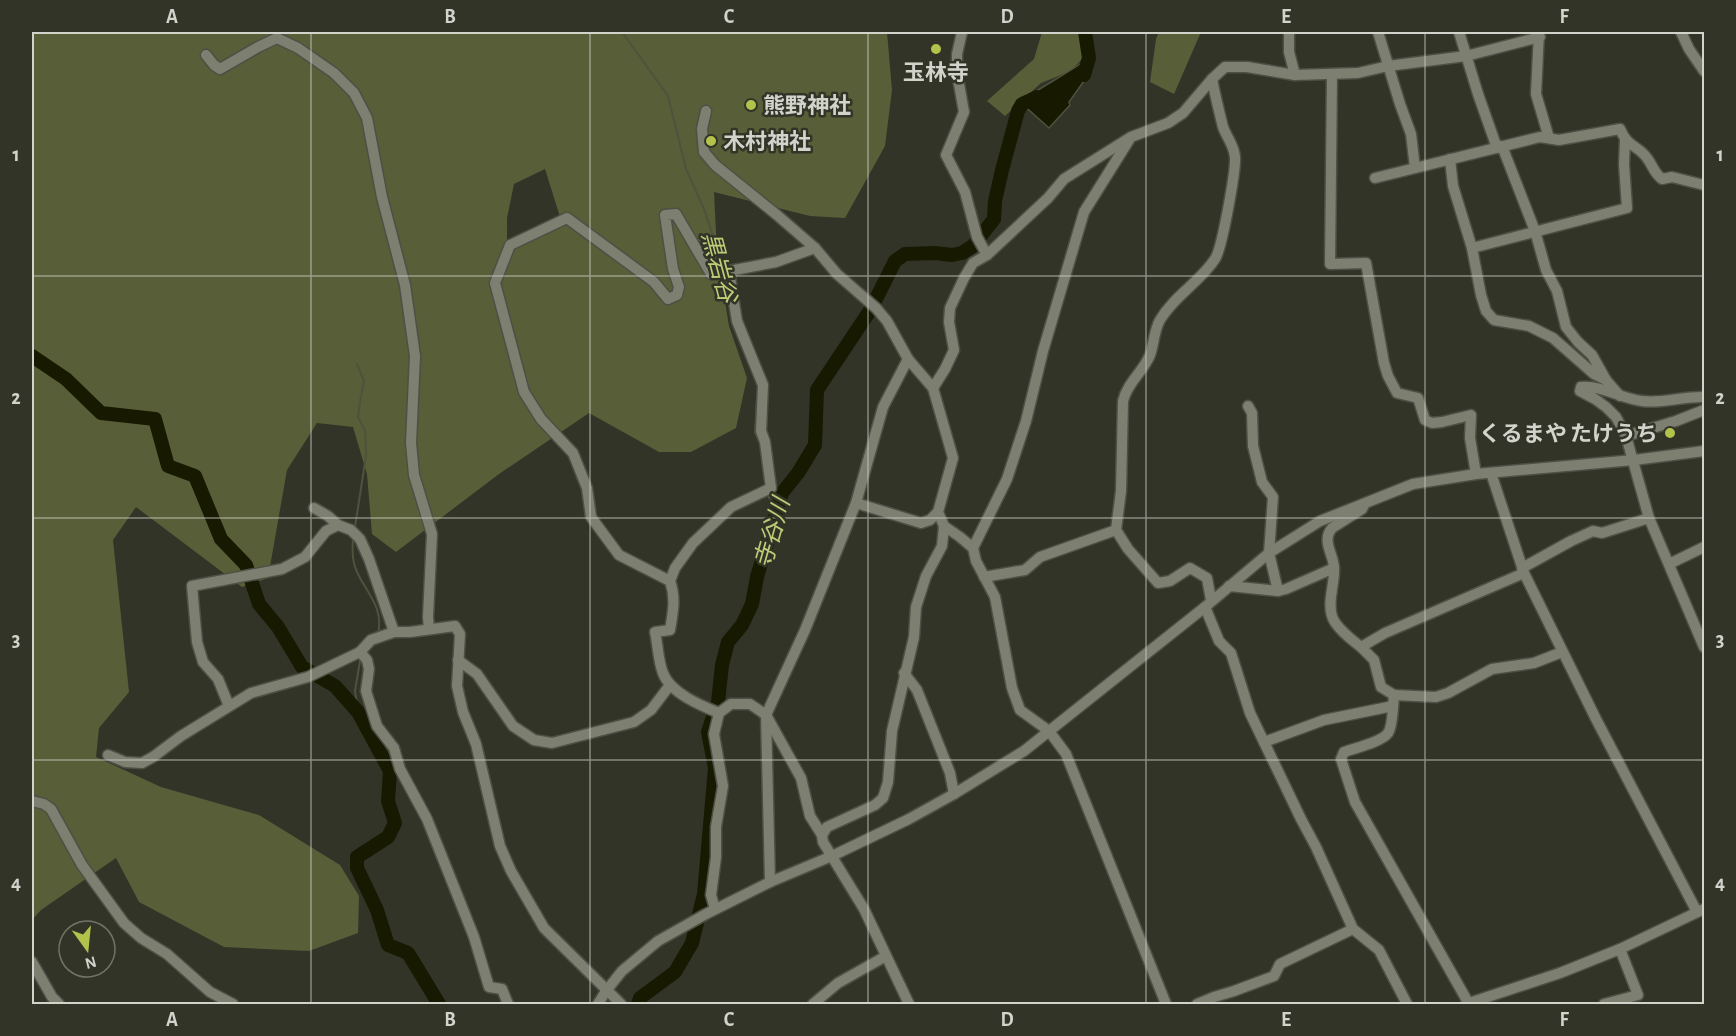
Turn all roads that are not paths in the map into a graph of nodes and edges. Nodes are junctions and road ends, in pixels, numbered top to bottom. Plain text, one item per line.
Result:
1 (962, 32) edge
2 (1289, 32) edge
3 (1378, 32) edge
4 (1459, 32) edge
5 (1681, 32) edge
6 (1539, 34) edge
7 (206, 55) dead end
8 (1466, 56) junction
9 (1388, 66) junction
10 (1704, 70) edge
11 (1332, 74) junction
12 (1295, 75) junction
13 (1212, 79) junction
14 (706, 111) dead end
15 (1131, 137) junction
16 (1549, 138) junction
17 (1625, 140) junction
18 (1500, 147) junction
19 (1450, 159) junction
20 (1415, 168) junction
21 (1375, 178) dead end
22 (1704, 185) edge
23 (1535, 231) junction
24 (815, 248) junction
25 (1472, 248) junction
26 (987, 255) junction
27 (726, 271) junction
28 (908, 359) junction
29 (1606, 380) junction
30 (933, 388) junction
31 (1620, 396) junction
32 (1704, 397) edge
33 (1248, 406) dead end
34 (1704, 410) edge
35 (1626, 436) junction
36 (1704, 451) edge
37 (1634, 460) junction
38 (1491, 473) junction
39 (1476, 474) junction
40 (1365, 502) junction
41 (856, 503) junction
42 (314, 508) dead end
43 (938, 512) junction
44 (1649, 518) junction
45 (338, 525) junction
46 (944, 526) junction
47 (1116, 530) junction
48 (1704, 547) edge
49 (973, 548) junction
50 (1269, 553) junction
51 (1669, 564) junction
52 (1334, 568) junction
53 (1523, 571) junction
54 (984, 577) junction
55 (670, 581) junction
56 (1229, 586) junction
57 (1278, 591) junction
58 (1208, 603) junction
59 (429, 629) junction
60 (394, 632) junction
61 (1361, 647) junction
62 (1704, 647) edge
63 (1562, 652) junction
64 (363, 656) junction
65 (458, 660) junction
66 (904, 674) junction
67 (670, 685) junction
68 (1394, 701) junction
69 (229, 706) junction
70 (715, 711) junction
71 (766, 714) junction
72 (1049, 731) junction
73 (1264, 742) junction
74 (108, 755) dead end
75 (954, 794) junction
76 (32, 801) edge
77 (822, 835) junction
78 (832, 856) junction
79 (770, 882) junction
80 (711, 911) junction
81 (1701, 911) edge
82 (1353, 929) junction
83 (1620, 949) junction
84 (886, 956) junction
85 (32, 962) edge
86 (606, 991) junction
87 (1502, 992) junction
88 (1623, 1002) edge
89 (1468, 1004) edge
90 (59, 1005) edge
91 (233, 1005) edge
92 (508, 1005) edge
93 (598, 1005) edge
94 (621, 1005) edge
95 (813, 1005) edge
96 (909, 1005) edge
97 (1166, 1005) edge
98 (1197, 1005) edge
99 (1407, 1005) edge
100 (1505, 1005) edge
101 (1604, 1005) edge

1 - 26 street
2 - 12 street
3 - 9 street
4 - 8 street
5 - 10 street
6 - 8 street
6 - 16 street
7 - 59 street
8 - 9 street
8 - 18 street
9 - 11 street
9 - 20 street
11 - 12 street
11 - 39 street
12 - 13 street
13 - 15 street
13 - 47 street
14 - 24 street
15 - 26 street
15 - 49 street
16 - 17 street
16 - 18 street
17 - 22 street
17 - 23 street
18 - 19 street
18 - 23 street
19 - 20 street
19 - 25 street
20 - 21 street
23 - 25 street
23 - 29 street
24 - 27 street
24 - 28 street
25 - 29 street
26 - 30 street
27 - 55 street
27 - 55 street
28 - 30 street
28 - 41 street
29 - 31 street
30 - 43 street
31 - 32 street
31 - 35 street
33 - 50 street
34 - 35 street
35 - 37 street
36 - 37 street
37 - 38 street
37 - 44 street
38 - 39 street
38 - 53 street
39 - 40 street
40 - 50 street
40 - 52 street
41 - 43 street
41 - 71 street
42 - 45 street
43 - 46 street
44 - 51 street
44 - 53 street
45 - 60 street
45 - 69 street
46 - 49 street
46 - 66 street
47 - 54 street
47 - 58 street
48 - 51 street
49 - 54 street
50 - 56 street
50 - 57 street
51 - 62 street
52 - 57 street
52 - 61 street
53 - 61 street
53 - 63 street
54 - 72 street
55 - 67 street
56 - 57 street
56 - 58 street
58 - 72 street
58 - 73 street
59 - 60 street
59 - 65 street
60 - 64 street
61 - 68 street
63 - 68 street
63 - 81 street
64 - 69 street
64 - 92 street
65 - 67 street
65 - 86 street
66 - 75 street
66 - 77 street
67 - 70 street
68 - 73 street
68 - 89 street
69 - 74 street
70 - 71 street
70 - 80 street
71 - 77 street
71 - 79 street
72 - 75 street
72 - 97 street
73 - 82 street
75 - 78 street
76 - 91 street
77 - 78 street
78 - 79 street
78 - 84 street
79 - 80 street
80 - 86 street
81 - 83 street
82 - 98 street
82 - 99 street
83 - 87 street
83 - 88 street
84 - 95 street
84 - 96 street
85 - 90 street
86 - 93 street
86 - 94 street
87 - 89 street
87 - 100 street
88 - 101 street

